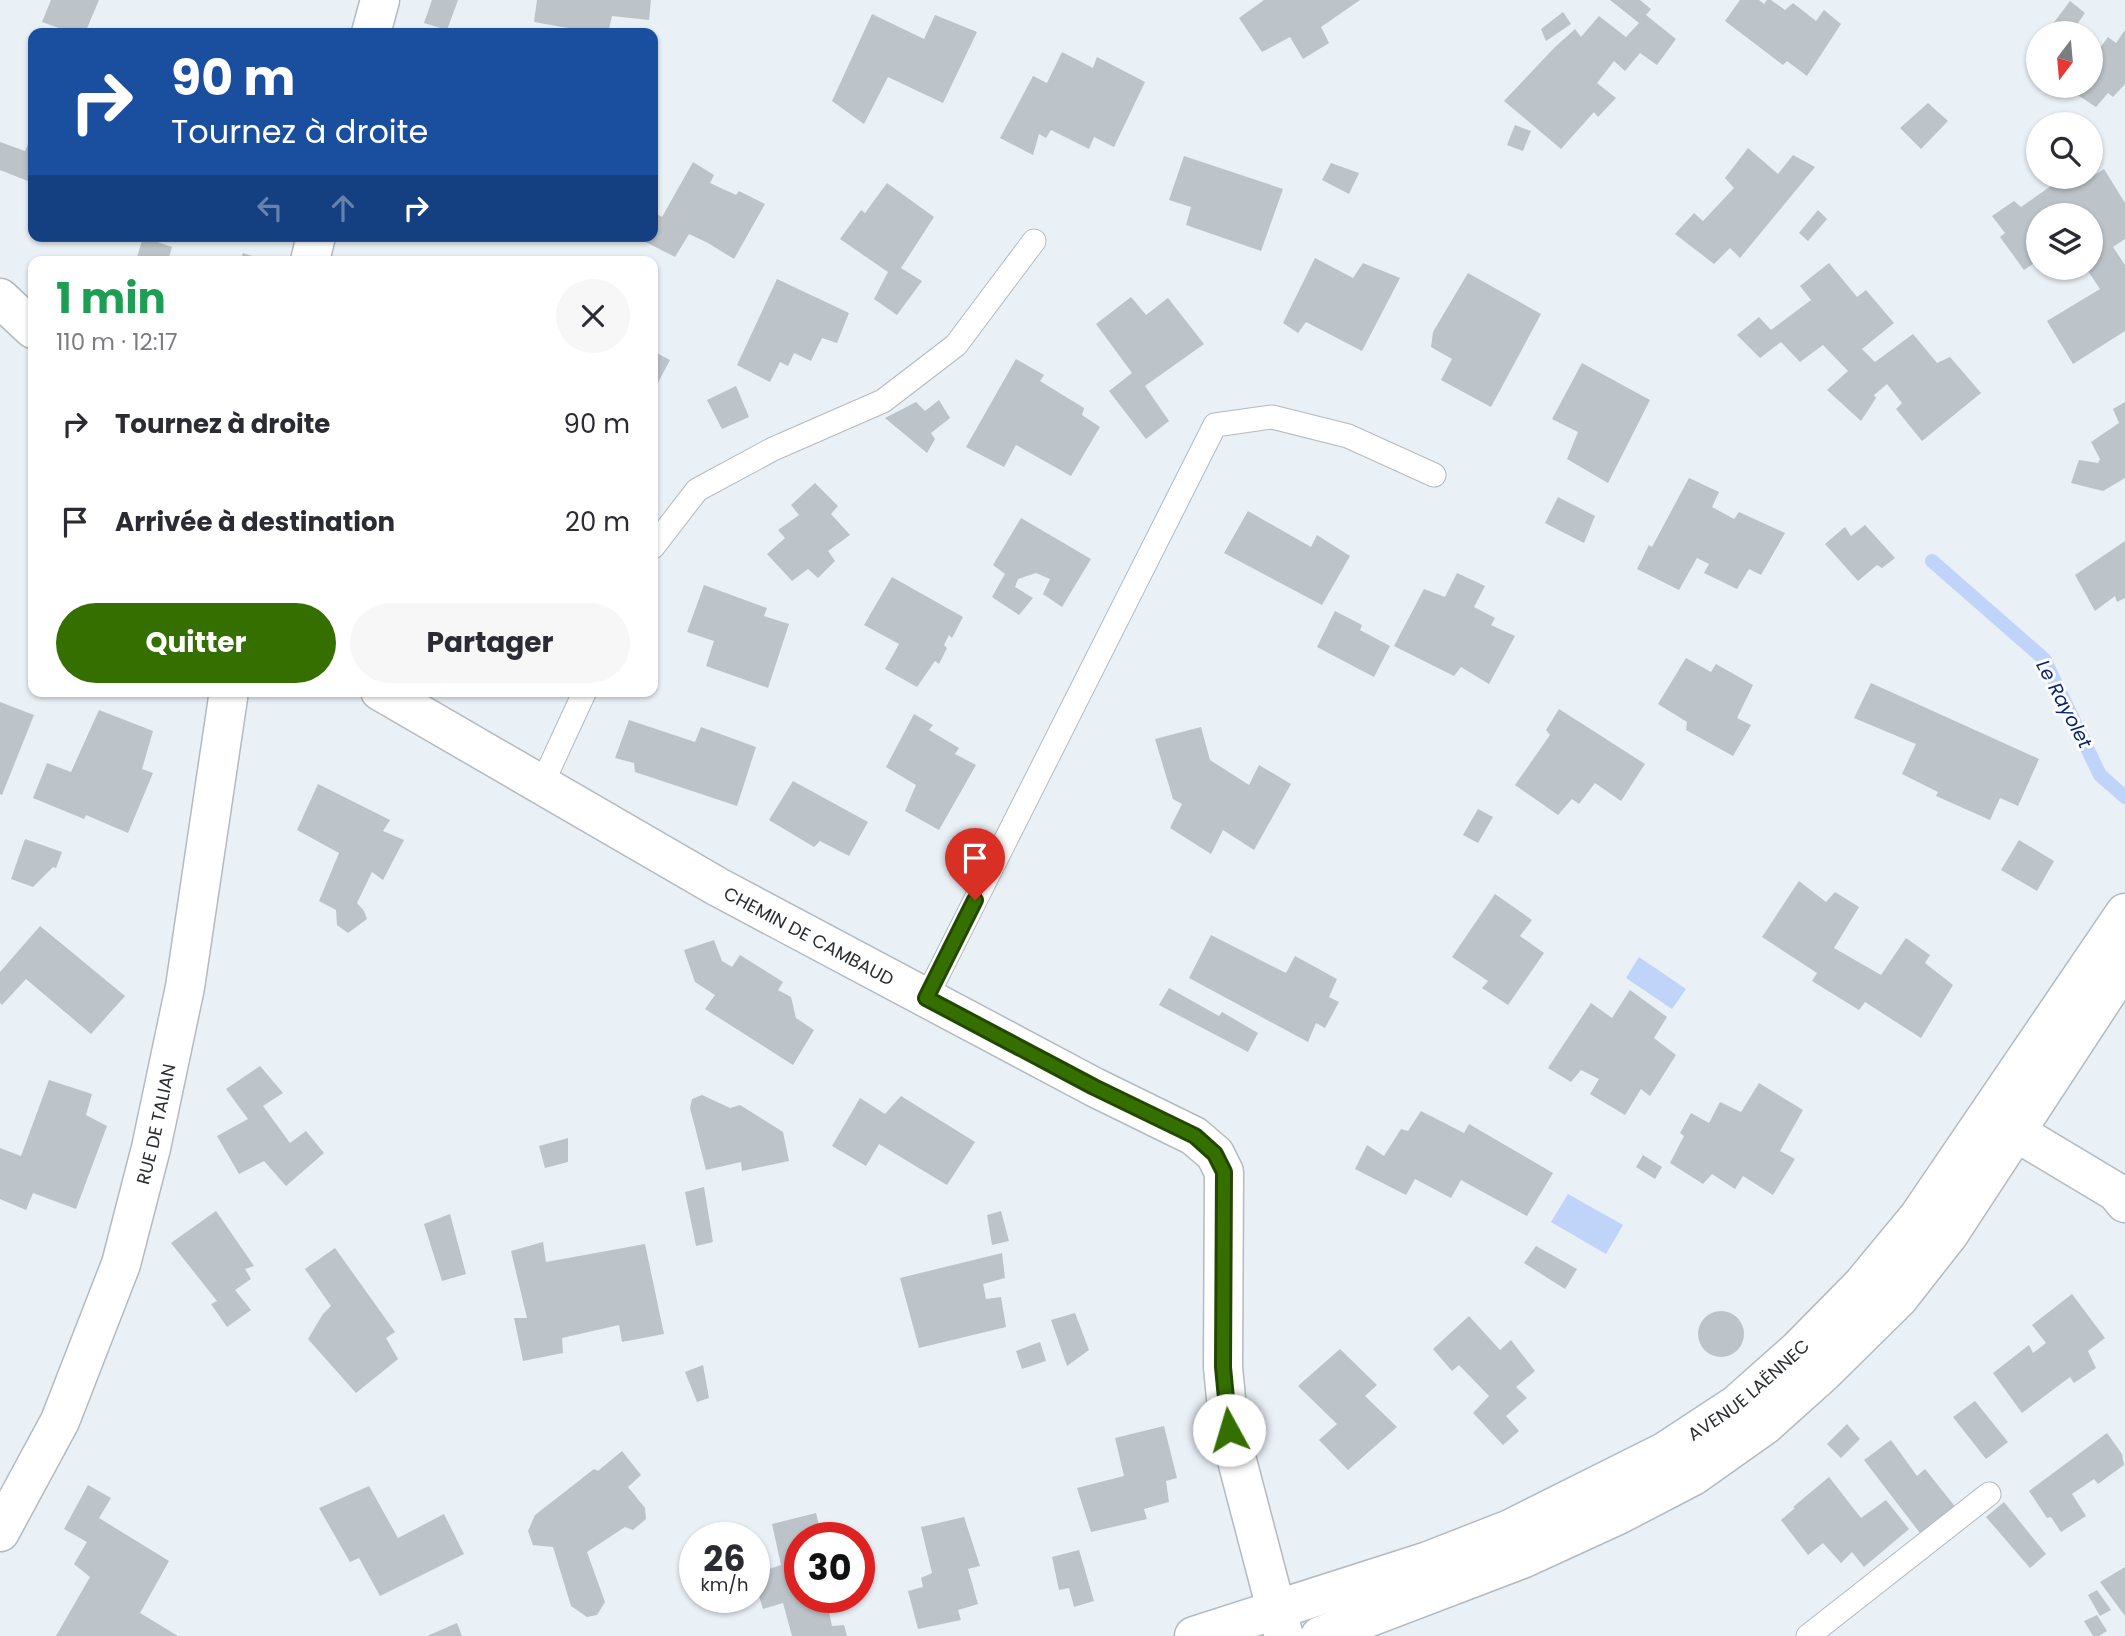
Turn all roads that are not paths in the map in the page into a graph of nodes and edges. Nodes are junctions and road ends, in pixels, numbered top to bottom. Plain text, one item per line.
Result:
1 (380, 0) edge
2 (372, 28) edge
3 (1034, 241) dead end
4 (1434, 475) dead end
5 (658, 541) edge
6 (228, 697) edge
7 (390, 697) edge
8 (582, 697) edge
9 (542, 784) junction
10 (2125, 913) edge
11 (2125, 965) edge
12 (926, 998) junction
13 (2002, 1124) junction
14 (2125, 1203) edge
15 (1989, 1494) dead end
16 (0, 1532) edge
17 (1280, 1623) edge
18 (1194, 1636) edge
19 (1320, 1636) edge
20 (1808, 1636) edge

1 - 2 street
3 - 5 lane
4 - 12 lane
6 - 16 street, RUE DE TALIAN
7 - 9 street, CHEMIN DE CAMBAUD
8 - 9 lane
9 - 12 street, CHEMIN DE CAMBAUD
10 - 13 street, AVENUE LAËNNEC
11 - 13 street, AVENUE LAËNNEC
12 - 17 street, CHEMIN DE CAMBAUD
13 - 14 street
13 - 17 street, AVENUE LAËNNEC
13 - 19 street, AVENUE LAËNNEC
15 - 20 lane
17 - 18 street, AVENUE LAËNNEC

